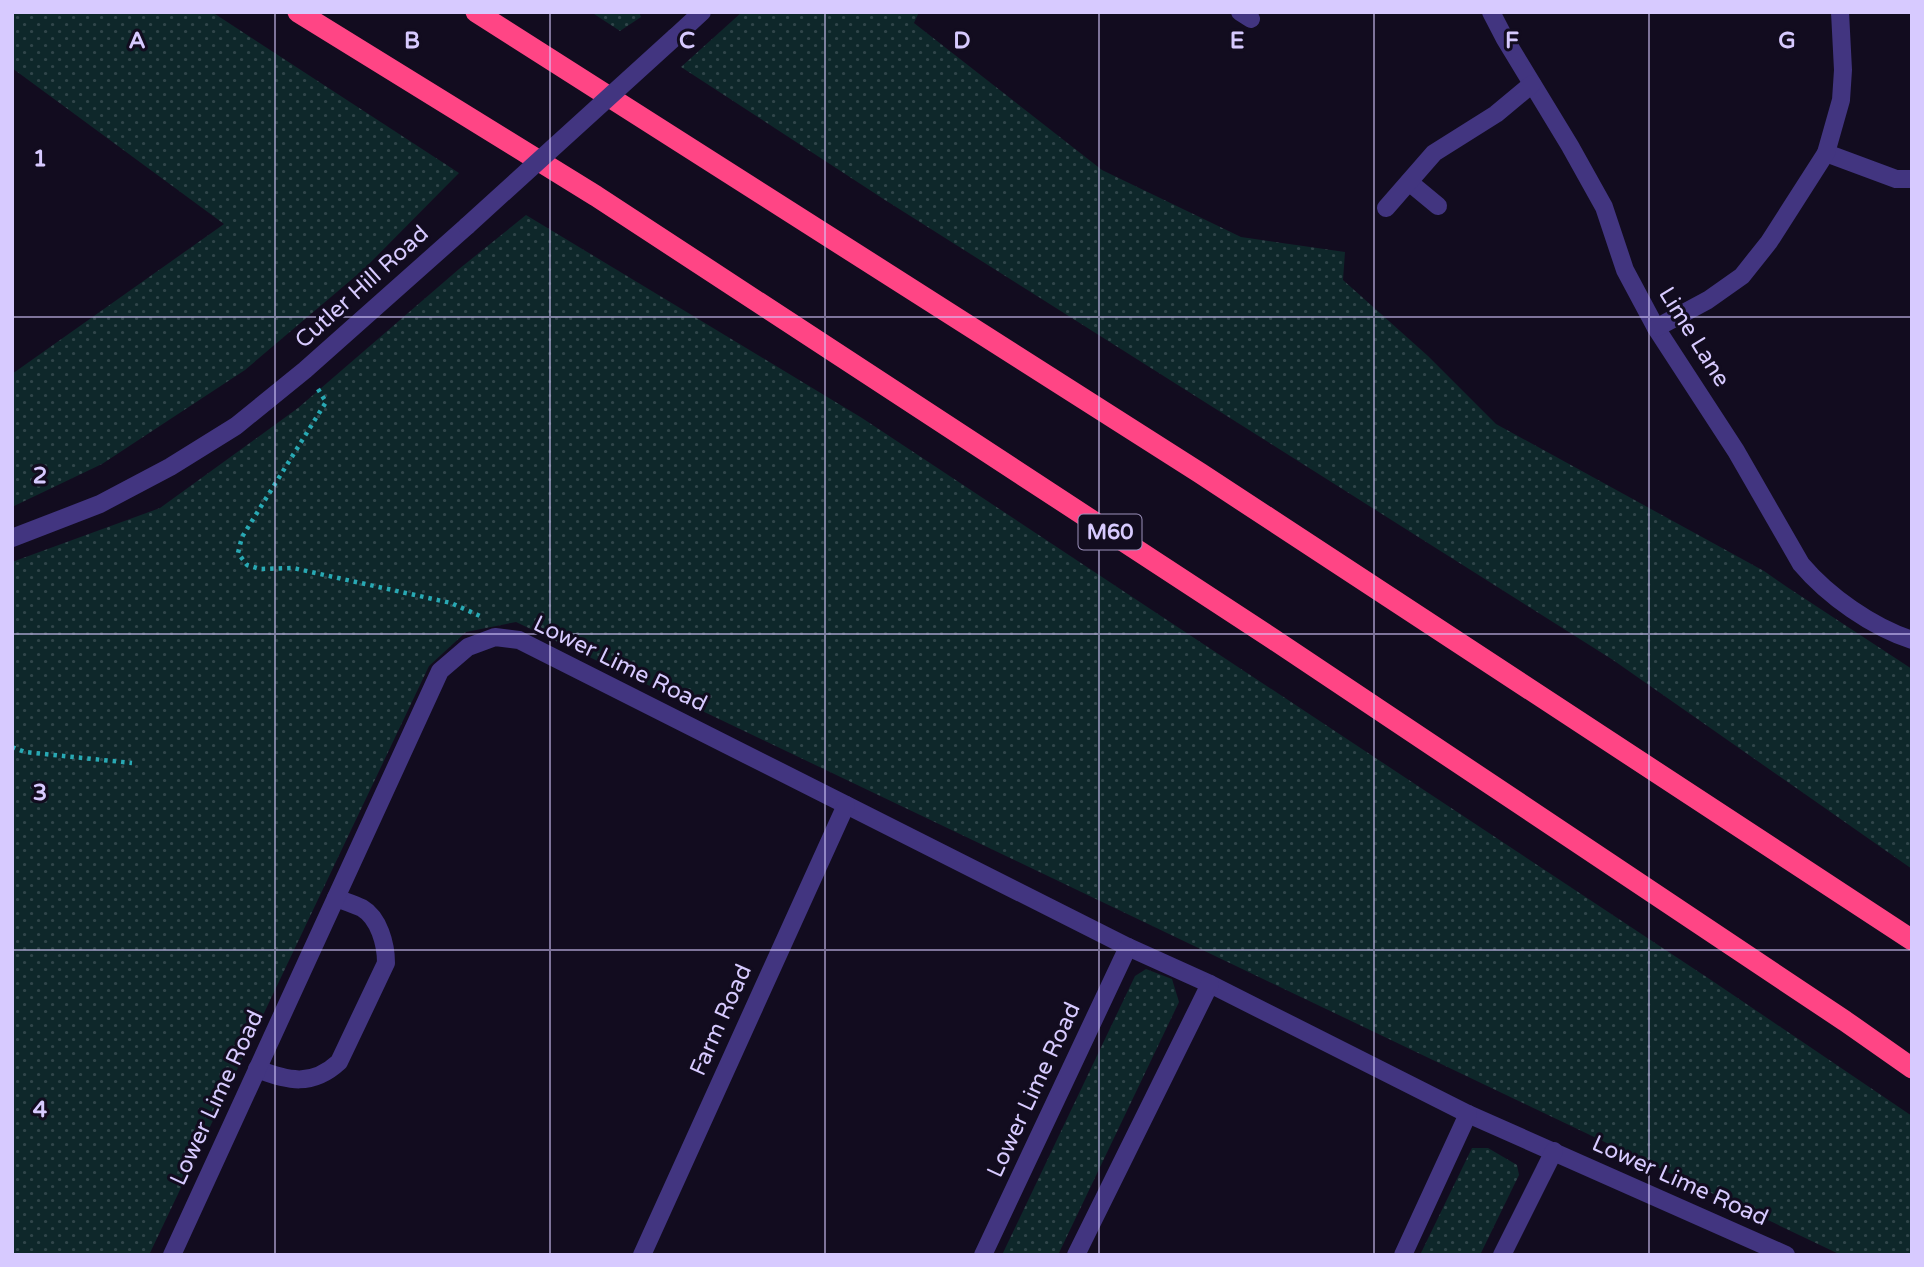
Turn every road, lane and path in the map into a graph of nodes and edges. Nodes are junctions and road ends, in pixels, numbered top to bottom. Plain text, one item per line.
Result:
1 (298, 12) edge
2 (476, 12) edge
3 (702, 12) edge
4 (1491, 12) edge
5 (1840, 12) edge
6 (1532, 84) junction
7 (1826, 153) junction
8 (1912, 179) edge
9 (1409, 182) junction
10 (1438, 206) dead end
11 (1386, 208) dead end
12 (1656, 328) junction
13 (305, 370) junction
14 (12, 538) edge
15 (495, 636) junction
16 (1912, 640) edge
17 (12, 747) edge
18 (132, 763) dead end
19 (846, 805) junction
20 (336, 898) junction
21 (1912, 940) edge
22 (1128, 947) junction
23 (1210, 984) junction
24 (1912, 1068) edge
25 (257, 1069) junction
26 (1468, 1114) junction
27 (1554, 1151) junction
28 (172, 1255) edge
29 (642, 1255) edge
30 (983, 1255) edge
31 (1076, 1255) edge
32 (1403, 1255) edge
33 (1502, 1255) edge
34 (1786, 1255) edge

1 - 24 highway, M60
2 - 21 highway
3 - 13 street, Cutler Hill Road, bridge
4 - 6 street, Lime Lane
5 - 7 street
6 - 9 street
6 - 12 street, Lime Lane
7 - 8 street
7 - 12 street
9 - 10 street
9 - 11 street
12 - 16 street, Lime Lane
13 - 14 street, Cutler Hill Road
13 - 15 path
15 - 19 street, Lower Lime Road
15 - 20 street, Lower Lime Road
17 - 18 path
19 - 22 street, Lower Lime Road
19 - 29 street, Farm Road
20 - 25 street, Lower Lime Road
20 - 25 street
22 - 23 street, Lower Lime Road
22 - 30 street, Lower Lime Road
23 - 26 street, Lower Lime Road
23 - 31 street
25 - 28 street, Lower Lime Road
26 - 27 street, Lower Lime Road
26 - 32 street
27 - 33 street, Lower Lime Road
27 - 34 street, Lower Lime Road

